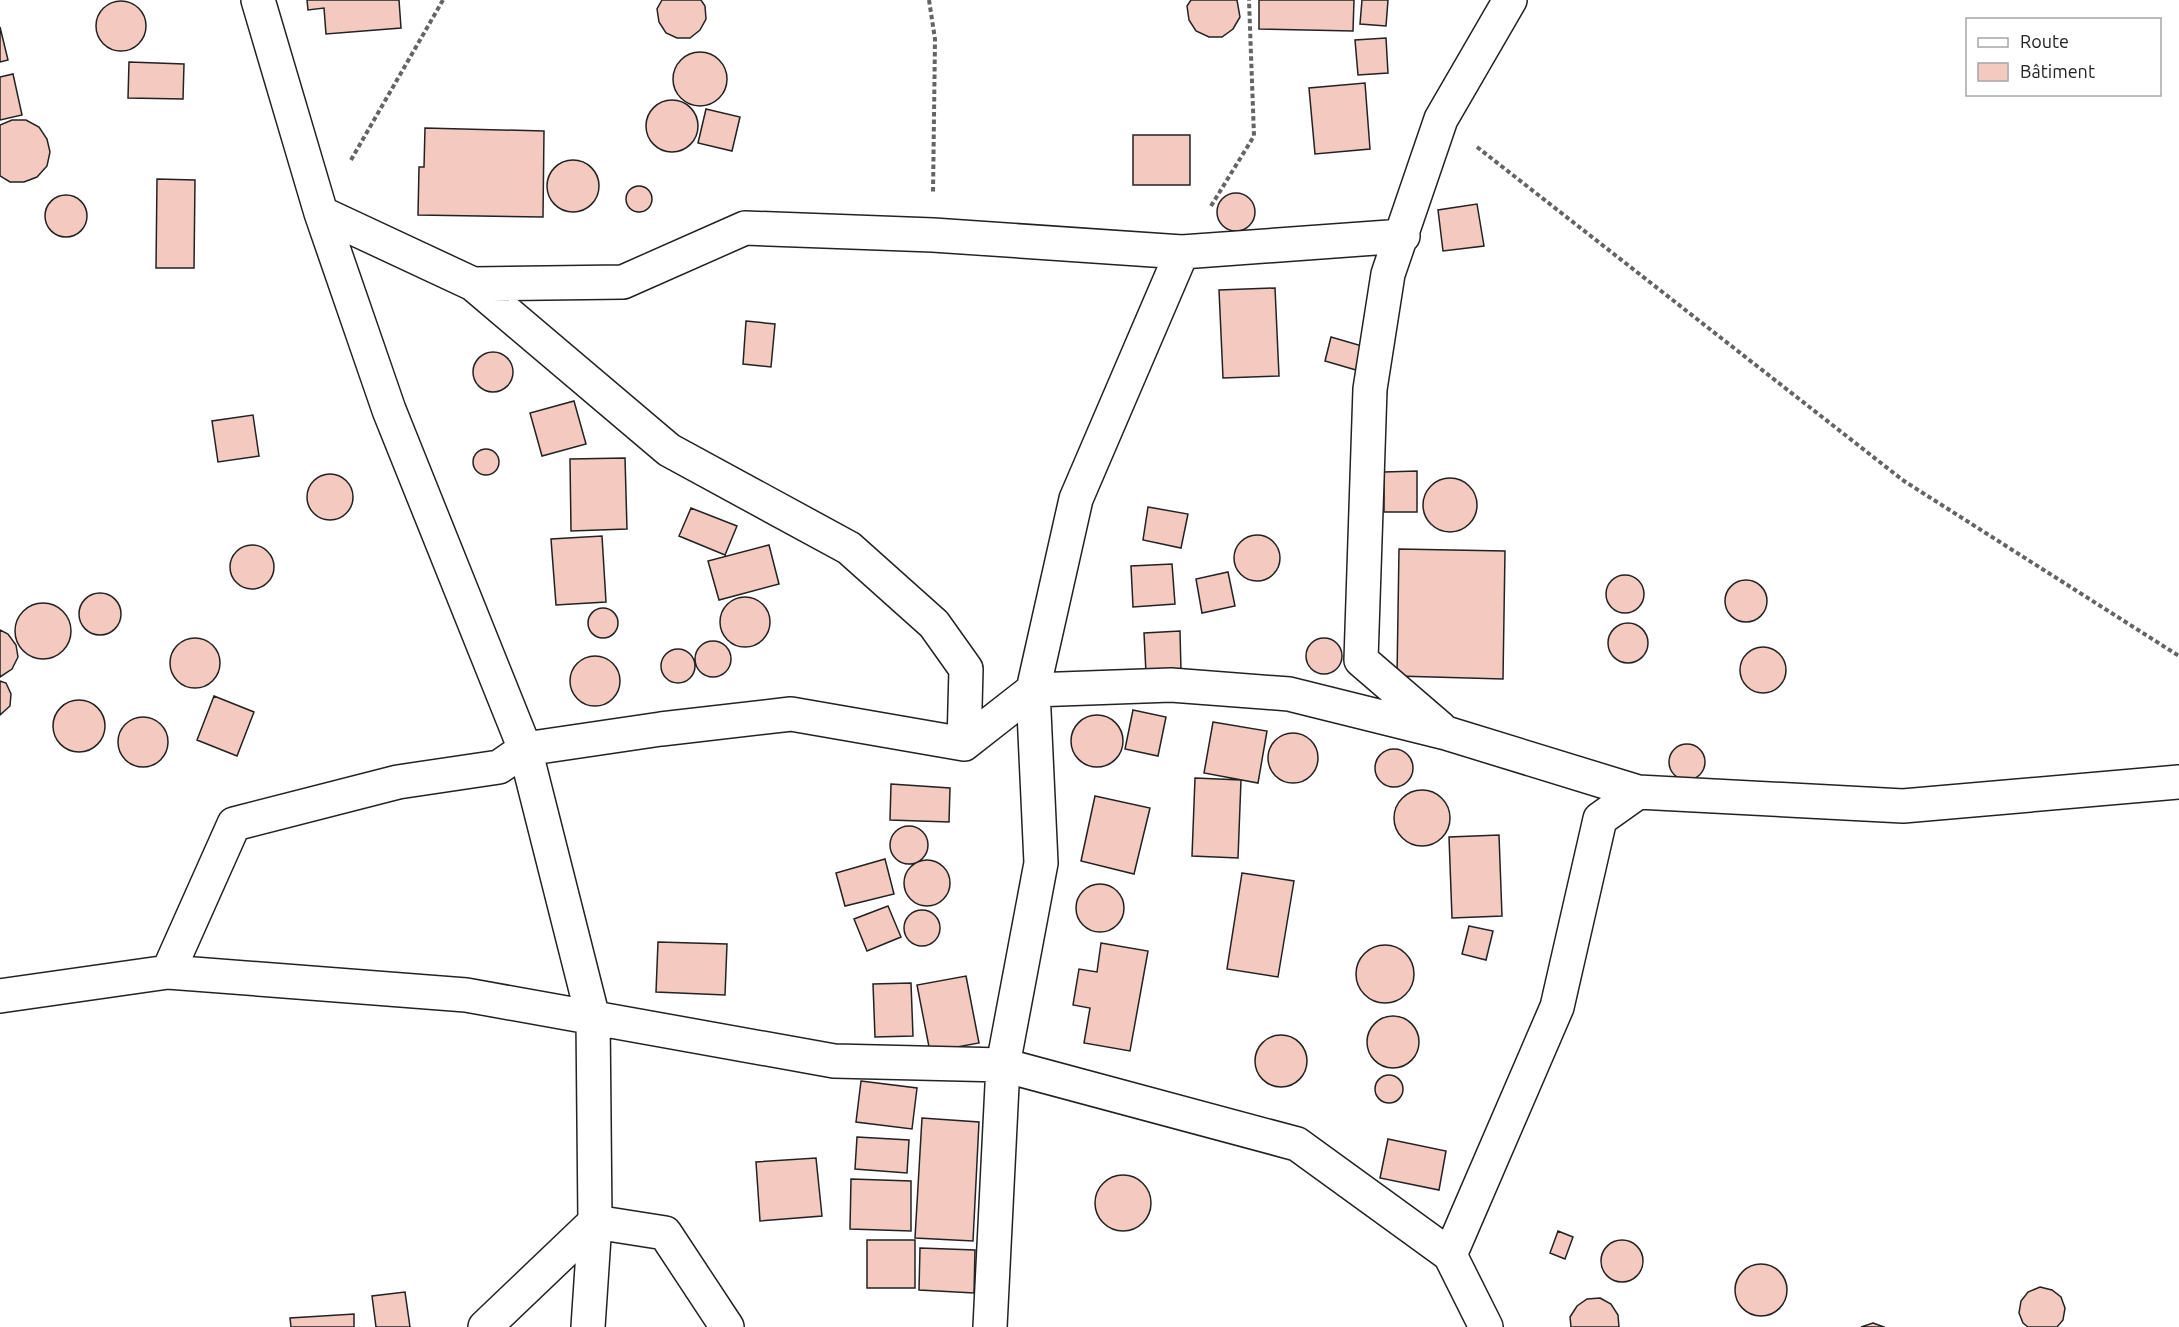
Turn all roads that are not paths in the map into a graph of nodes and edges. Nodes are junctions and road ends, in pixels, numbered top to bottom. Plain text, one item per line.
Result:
1 (258, 0) edge
2 (1510, 0) edge
3 (321, 213) junction
4 (1403, 236) junction
5 (1182, 252) junction
6 (473, 284) junction
7 (1033, 690) junction
8 (1446, 733) junction
9 (964, 744) junction
10 (525, 749) junction
11 (2179, 782) edge
12 (1638, 792) junction
13 (168, 972) junction
14 (0, 996) edge
15 (593, 1018) junction
16 (1003, 1065) junction
17 (595, 1222) junction
18 (1450, 1255) junction
19 (485, 1327) edge
20 (588, 1327) edge
21 (727, 1327) edge
22 (990, 1327) edge
23 (1486, 1327) edge

1 - 3 street
2 - 4 street
3 - 6 street
3 - 10 street
4 - 5 street
4 - 8 street
5 - 6 street
5 - 7 street
6 - 9 street
7 - 8 street
7 - 9 street
7 - 16 street
8 - 12 street
9 - 10 street
10 - 13 street
10 - 15 street
11 - 12 street
12 - 18 street
13 - 14 street
13 - 15 street
15 - 16 street
15 - 17 street
16 - 18 street
16 - 22 street
17 - 19 street
17 - 20 street
17 - 21 street
18 - 23 street

